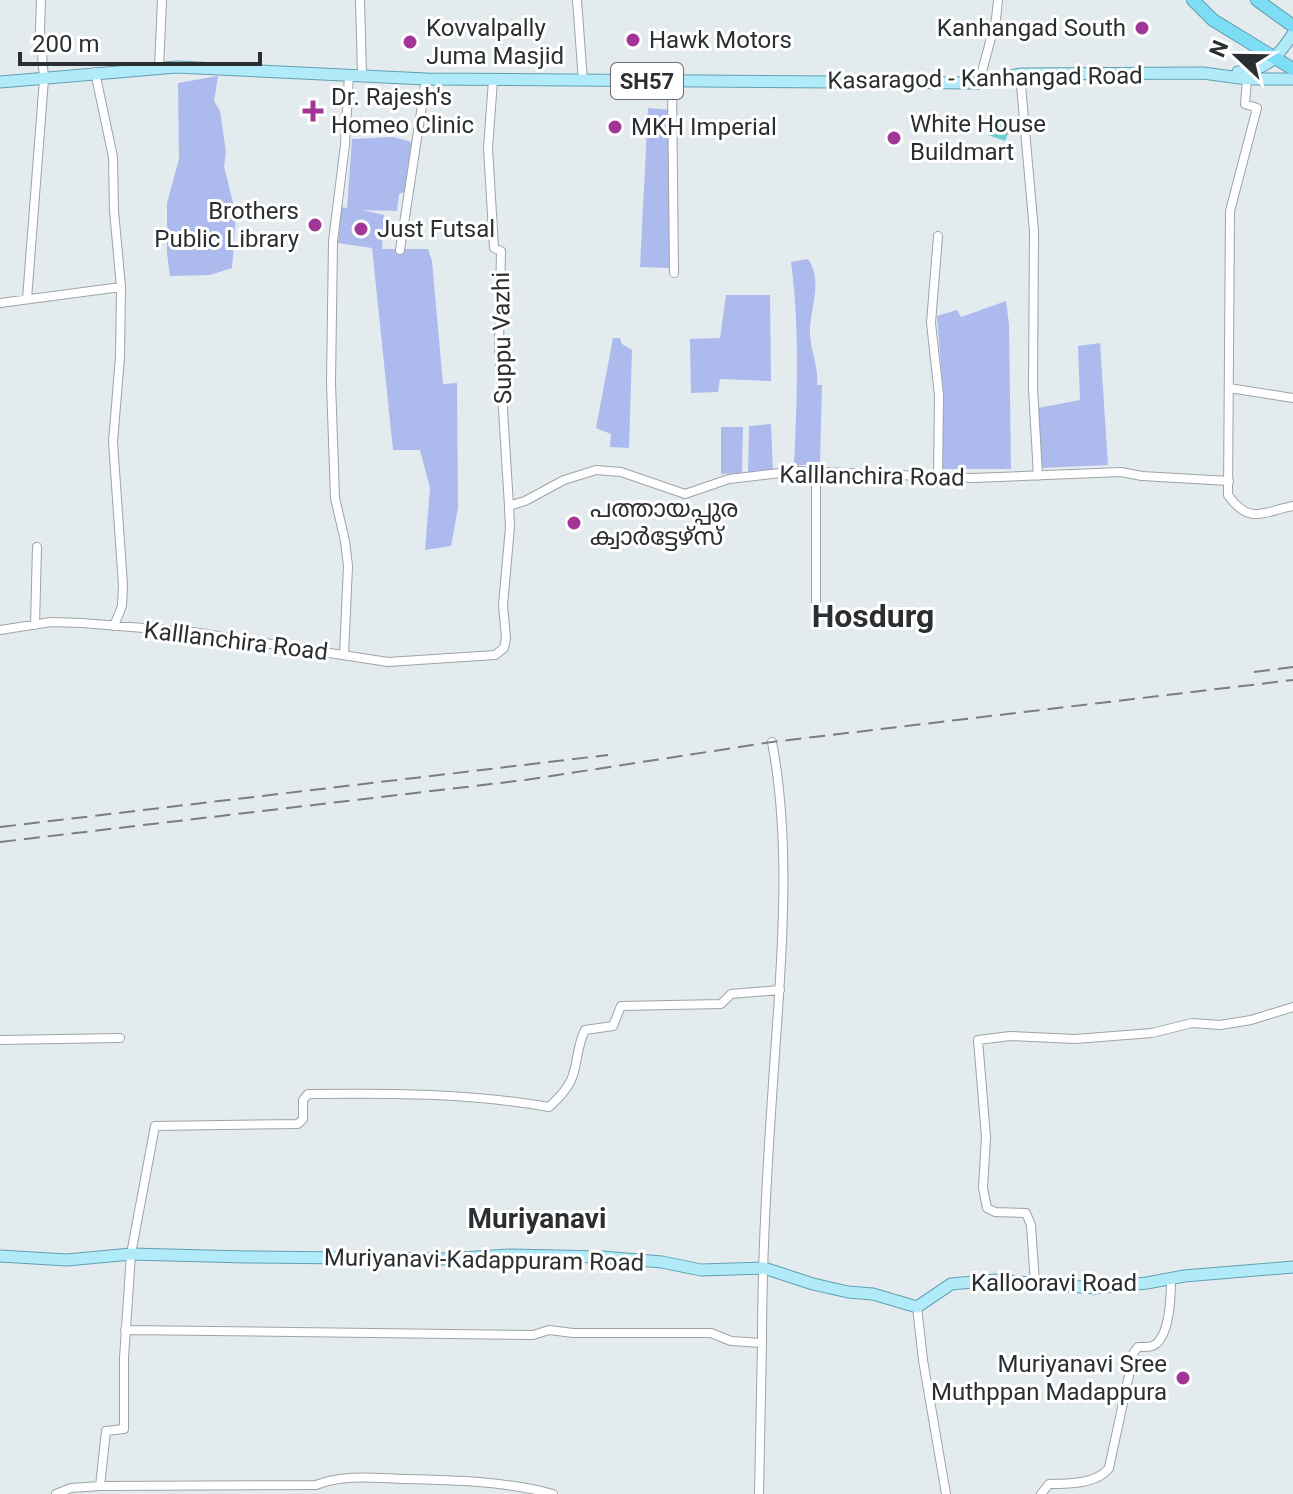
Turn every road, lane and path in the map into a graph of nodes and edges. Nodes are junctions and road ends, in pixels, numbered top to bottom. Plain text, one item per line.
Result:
1 (41, 0) edge
2 (162, 0) edge
3 (360, 0) edge
4 (577, 0) edge
5 (998, 0) edge
6 (1193, 0) edge
7 (1257, 0) edge
8 (1293, 26) edge
9 (1293, 34) edge
10 (1275, 60) junction
11 (159, 68) junction
12 (1293, 69) edge
13 (95, 72) junction
14 (1203, 73) junction
15 (1020, 74) junction
16 (349, 75) junction
17 (362, 76) junction
18 (44, 79) junction
19 (426, 79) junction
20 (1247, 79) junction
21 (1293, 79) edge
22 (493, 80) junction
23 (583, 81) junction
24 (672, 81) junction
25 (0, 82) edge
26 (979, 83) junction
27 (938, 236) dead end
28 (400, 250) dead end
29 (674, 273) dead end
30 (121, 287) junction
31 (27, 299) junction
32 (0, 303) edge
33 (1229, 388) junction
34 (1293, 398) edge
35 (816, 472) junction
36 (1038, 476) junction
37 (938, 477) junction
38 (1229, 481) junction
39 (509, 506) junction
40 (1293, 506) edge
41 (37, 547) dead end
42 (816, 604) dead end
43 (35, 625) junction
44 (114, 626) junction
45 (0, 630) edge
46 (344, 654) junction
47 (772, 742) dead end
48 (780, 990) junction
49 (1293, 1007) edge
50 (120, 1038) dead end
51 (0, 1040) edge
52 (131, 1254) junction
53 (0, 1256) edge
54 (1293, 1267) edge
55 (764, 1268) junction
56 (1171, 1278) junction
57 (1035, 1284) junction
58 (917, 1307) junction
59 (125, 1330) junction
60 (762, 1343) junction
61 (100, 1486) junction
62 (189, 1490) edge
63 (514, 1490) edge
64 (56, 1494) edge
65 (553, 1494) edge
66 (759, 1494) edge
67 (946, 1494) edge
68 (1041, 1494) edge

1 - 18 street
2 - 11 street
3 - 17 street
4 - 23 street
5 - 26 street
6 - 10 highway
7 - 8 highway
9 - 10 main road
10 - 12 highway
10 - 14 main road, Kasaragod - Kanhangad Road / SH57
11 - 13 main road, Kasaragod - Kanhangad Road / SH57
11 - 16 main road, Kasaragod - Kanhangad Road / SH57
13 - 18 main road, Kasaragod - Kanhangad Road / SH57
13 - 30 street
14 - 15 main road, Kasaragod - Kanhangad Road / SH57
14 - 20 main road, Kasaragod - Kanhangad Road / SH57
15 - 26 main road, Kasaragod - Kanhangad Road / SH57
15 - 36 street
16 - 17 main road, Kasaragod - Kanhangad Road / SH57
16 - 46 street
17 - 19 main road, Kasaragod - Kanhangad Road / SH57
18 - 25 main road, Kasaragod - Kanhangad Road / SH57
18 - 31 street
19 - 22 main road, Kasaragod - Kanhangad Road / SH57
19 - 28 street
20 - 21 main road, Kasaragod - Kanhangad Road / SH57
20 - 33 street
22 - 23 main road, Kasaragod - Kanhangad Road / SH57
22 - 39 street, Suppu Vazhi
23 - 24 main road, Kasaragod - Kanhangad Road / SH57
24 - 26 main road, Kasaragod - Kanhangad Road / SH57
24 - 29 street
27 - 37 street
30 - 31 street
30 - 44 street
31 - 32 street
33 - 34 street
33 - 38 street
35 - 37 street, Kalllanchira Road
35 - 39 street, Kalllanchira Road
35 - 42 street
36 - 37 street, Kalllanchira Road
36 - 38 street, Kalllanchira Road
38 - 40 street
39 - 46 street, Kalllanchira Road
41 - 43 street
43 - 44 street, Kalllanchira Road
43 - 45 street, Kalllanchira Road
44 - 46 street, Kalllanchira Road
47 - 48 street
48 - 52 street
48 - 55 street
49 - 57 street
50 - 51 street
52 - 53 main road, Muriyanavi-Kadappuram Road
52 - 55 main road, Muriyanavi-Kadappuram Road
52 - 59 street
54 - 56 main road, Kallooravi Road
55 - 58 main road, Muriyanavi-Kadappuram Road
55 - 60 street
56 - 57 main road, Kallooravi Road
56 - 68 street
57 - 58 main road, Kallooravi Road
58 - 67 street
59 - 60 street
59 - 61 street
60 - 66 street
61 - 62 street
61 - 64 street
62 - 63 street
63 - 65 street

